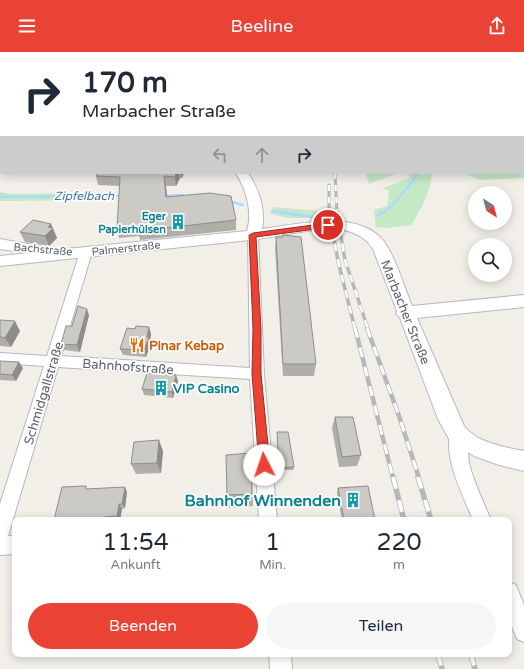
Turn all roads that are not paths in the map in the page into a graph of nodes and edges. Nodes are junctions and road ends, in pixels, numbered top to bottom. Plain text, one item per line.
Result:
1 (243, 174) edge
2 (253, 235) junction
3 (0, 244) edge
4 (86, 252) junction
5 (0, 261) edge
6 (524, 301) edge
7 (405, 313) junction
8 (0, 358) edge
9 (52, 362) junction
10 (257, 374) junction
11 (458, 435) junction
12 (524, 461) edge
13 (268, 517) edge
14 (481, 517) edge
15 (0, 533) edge
16 (12, 545) edge
17 (0, 546) edge
18 (512, 600) edge
19 (524, 632) edge
20 (280, 657) edge
21 (281, 669) edge

1 - 2 main road
2 - 4 main road, Palmerstraße
2 - 7 main road, Marbacher Straße
2 - 10 street
3 - 4 main road, Bachstraße
4 - 5 main road, Palmerstraße
4 - 9 street, Schmidgallstraße
6 - 7 main road
7 - 11 main road, Marbacher Straße
8 - 9 street, Bahnhofstraße
9 - 10 street, Bahnhofstraße
9 - 15 street, Schmidgallstraße
10 - 13 street
11 - 12 main road
11 - 14 street
16 - 17 street
18 - 19 street
20 - 21 street

